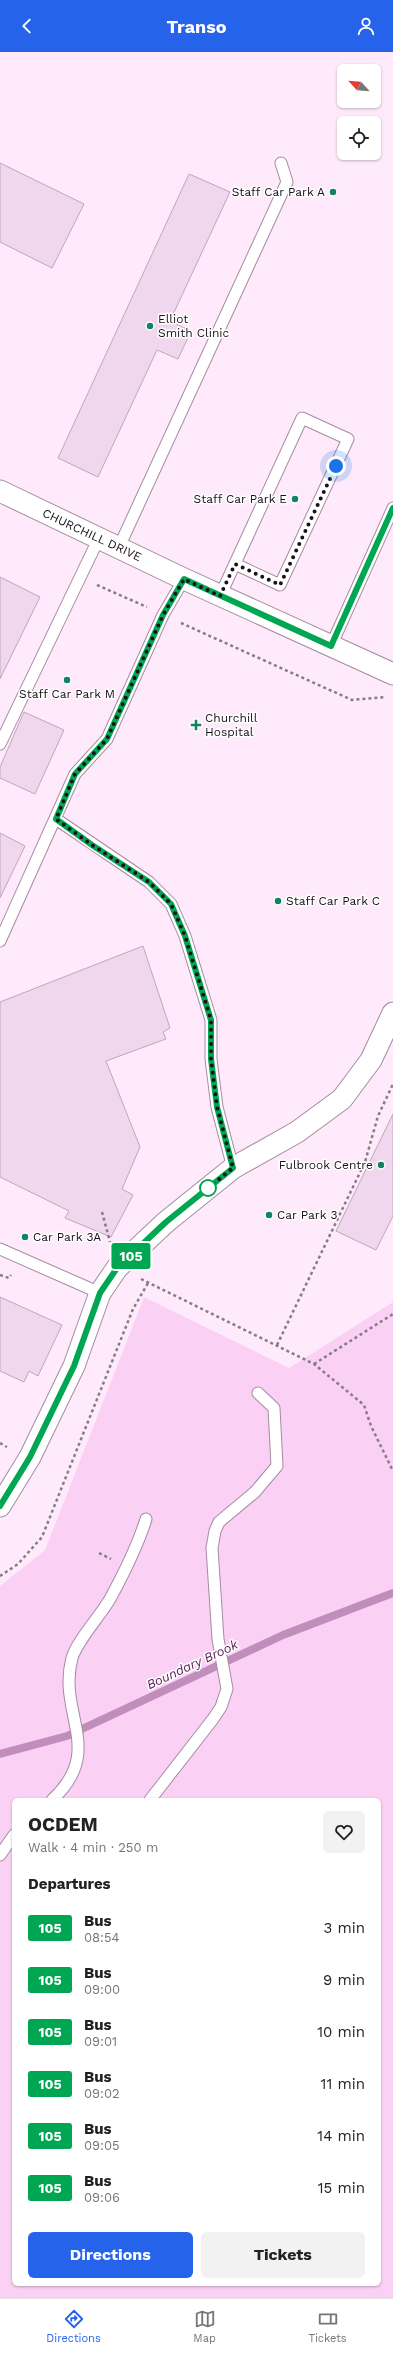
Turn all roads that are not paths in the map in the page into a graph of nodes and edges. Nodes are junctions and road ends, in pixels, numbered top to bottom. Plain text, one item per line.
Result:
1 (281, 163) dead end
2 (0, 491) edge
3 (393, 508) edge
4 (99, 538) junction
5 (119, 547) junction
6 (235, 564) junction
7 (184, 579) junction
8 (220, 596) junction
9 (331, 646) junction
10 (393, 674) edge
11 (0, 744) edge
12 (56, 819) junction
13 (0, 941) edge
14 (393, 1013) edge
15 (233, 1168) junction
16 (0, 1249) edge
17 (100, 1293) junction
18 (258, 1393) dead end
19 (0, 1506) edge
20 (146, 1519) dead end
21 (54, 1798) edge
22 (152, 1798) edge
23 (12, 1838) edge
24 (0, 1855) edge

1 - 5 lane
2 - 4 street, CHURCHILL DRIVE
3 - 9 lane
4 - 5 street, CHURCHILL DRIVE
4 - 11 lane
5 - 7 street, CHURCHILL DRIVE
6 - 6 lane
6 - 8 lane
7 - 8 street, CHURCHILL DRIVE
7 - 12 lane
8 - 9 street, CHURCHILL DRIVE
9 - 10 street, CHURCHILL DRIVE
12 - 13 lane
12 - 15 lane
14 - 15 street
15 - 17 street
16 - 17 lane
17 - 19 street
18 - 22 lane
20 - 21 lane
23 - 24 lane

